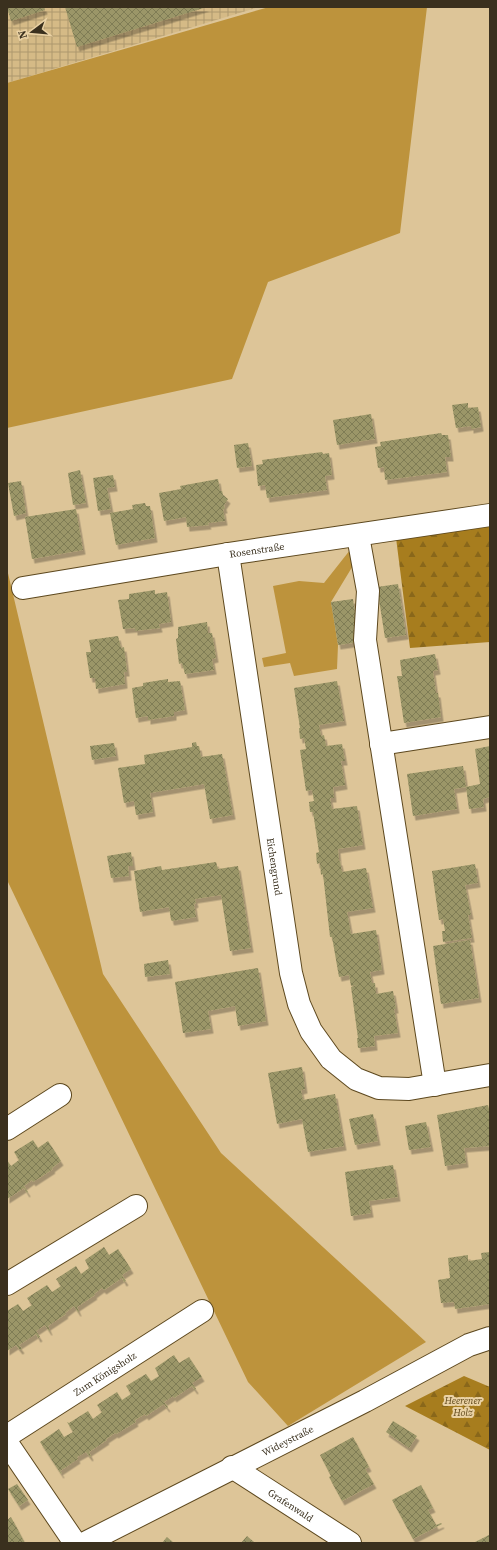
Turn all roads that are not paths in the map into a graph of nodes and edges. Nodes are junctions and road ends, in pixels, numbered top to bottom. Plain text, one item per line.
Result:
1 (490, 515) edge
2 (358, 536) junction
3 (228, 554) junction
4 (23, 588) dead end
5 (490, 727) edge
6 (381, 744) junction
7 (490, 1075) edge
8 (435, 1085) junction
9 (60, 1095) dead end
10 (7, 1129) edge
11 (136, 1206) dead end
12 (7, 1284) edge
13 (202, 1310) dead end
14 (490, 1338) edge
15 (7, 1436) edge
16 (7, 1443) edge
17 (232, 1467) junction
18 (75, 1543) edge
19 (85, 1543) edge
20 (350, 1543) edge

1 - 2 street, Rosenstraße
2 - 3 street, Rosenstraße
2 - 6 street
3 - 4 street, Rosenstraße
3 - 8 street, Eichengrund
5 - 6 street
6 - 8 street
7 - 8 street, Eichengrund
9 - 10 street
11 - 12 street
13 - 15 street, Zum Königsholz
14 - 17 street, Wideystraße
16 - 18 street
17 - 19 street, Wideystraße
17 - 20 street, Grafenwald

